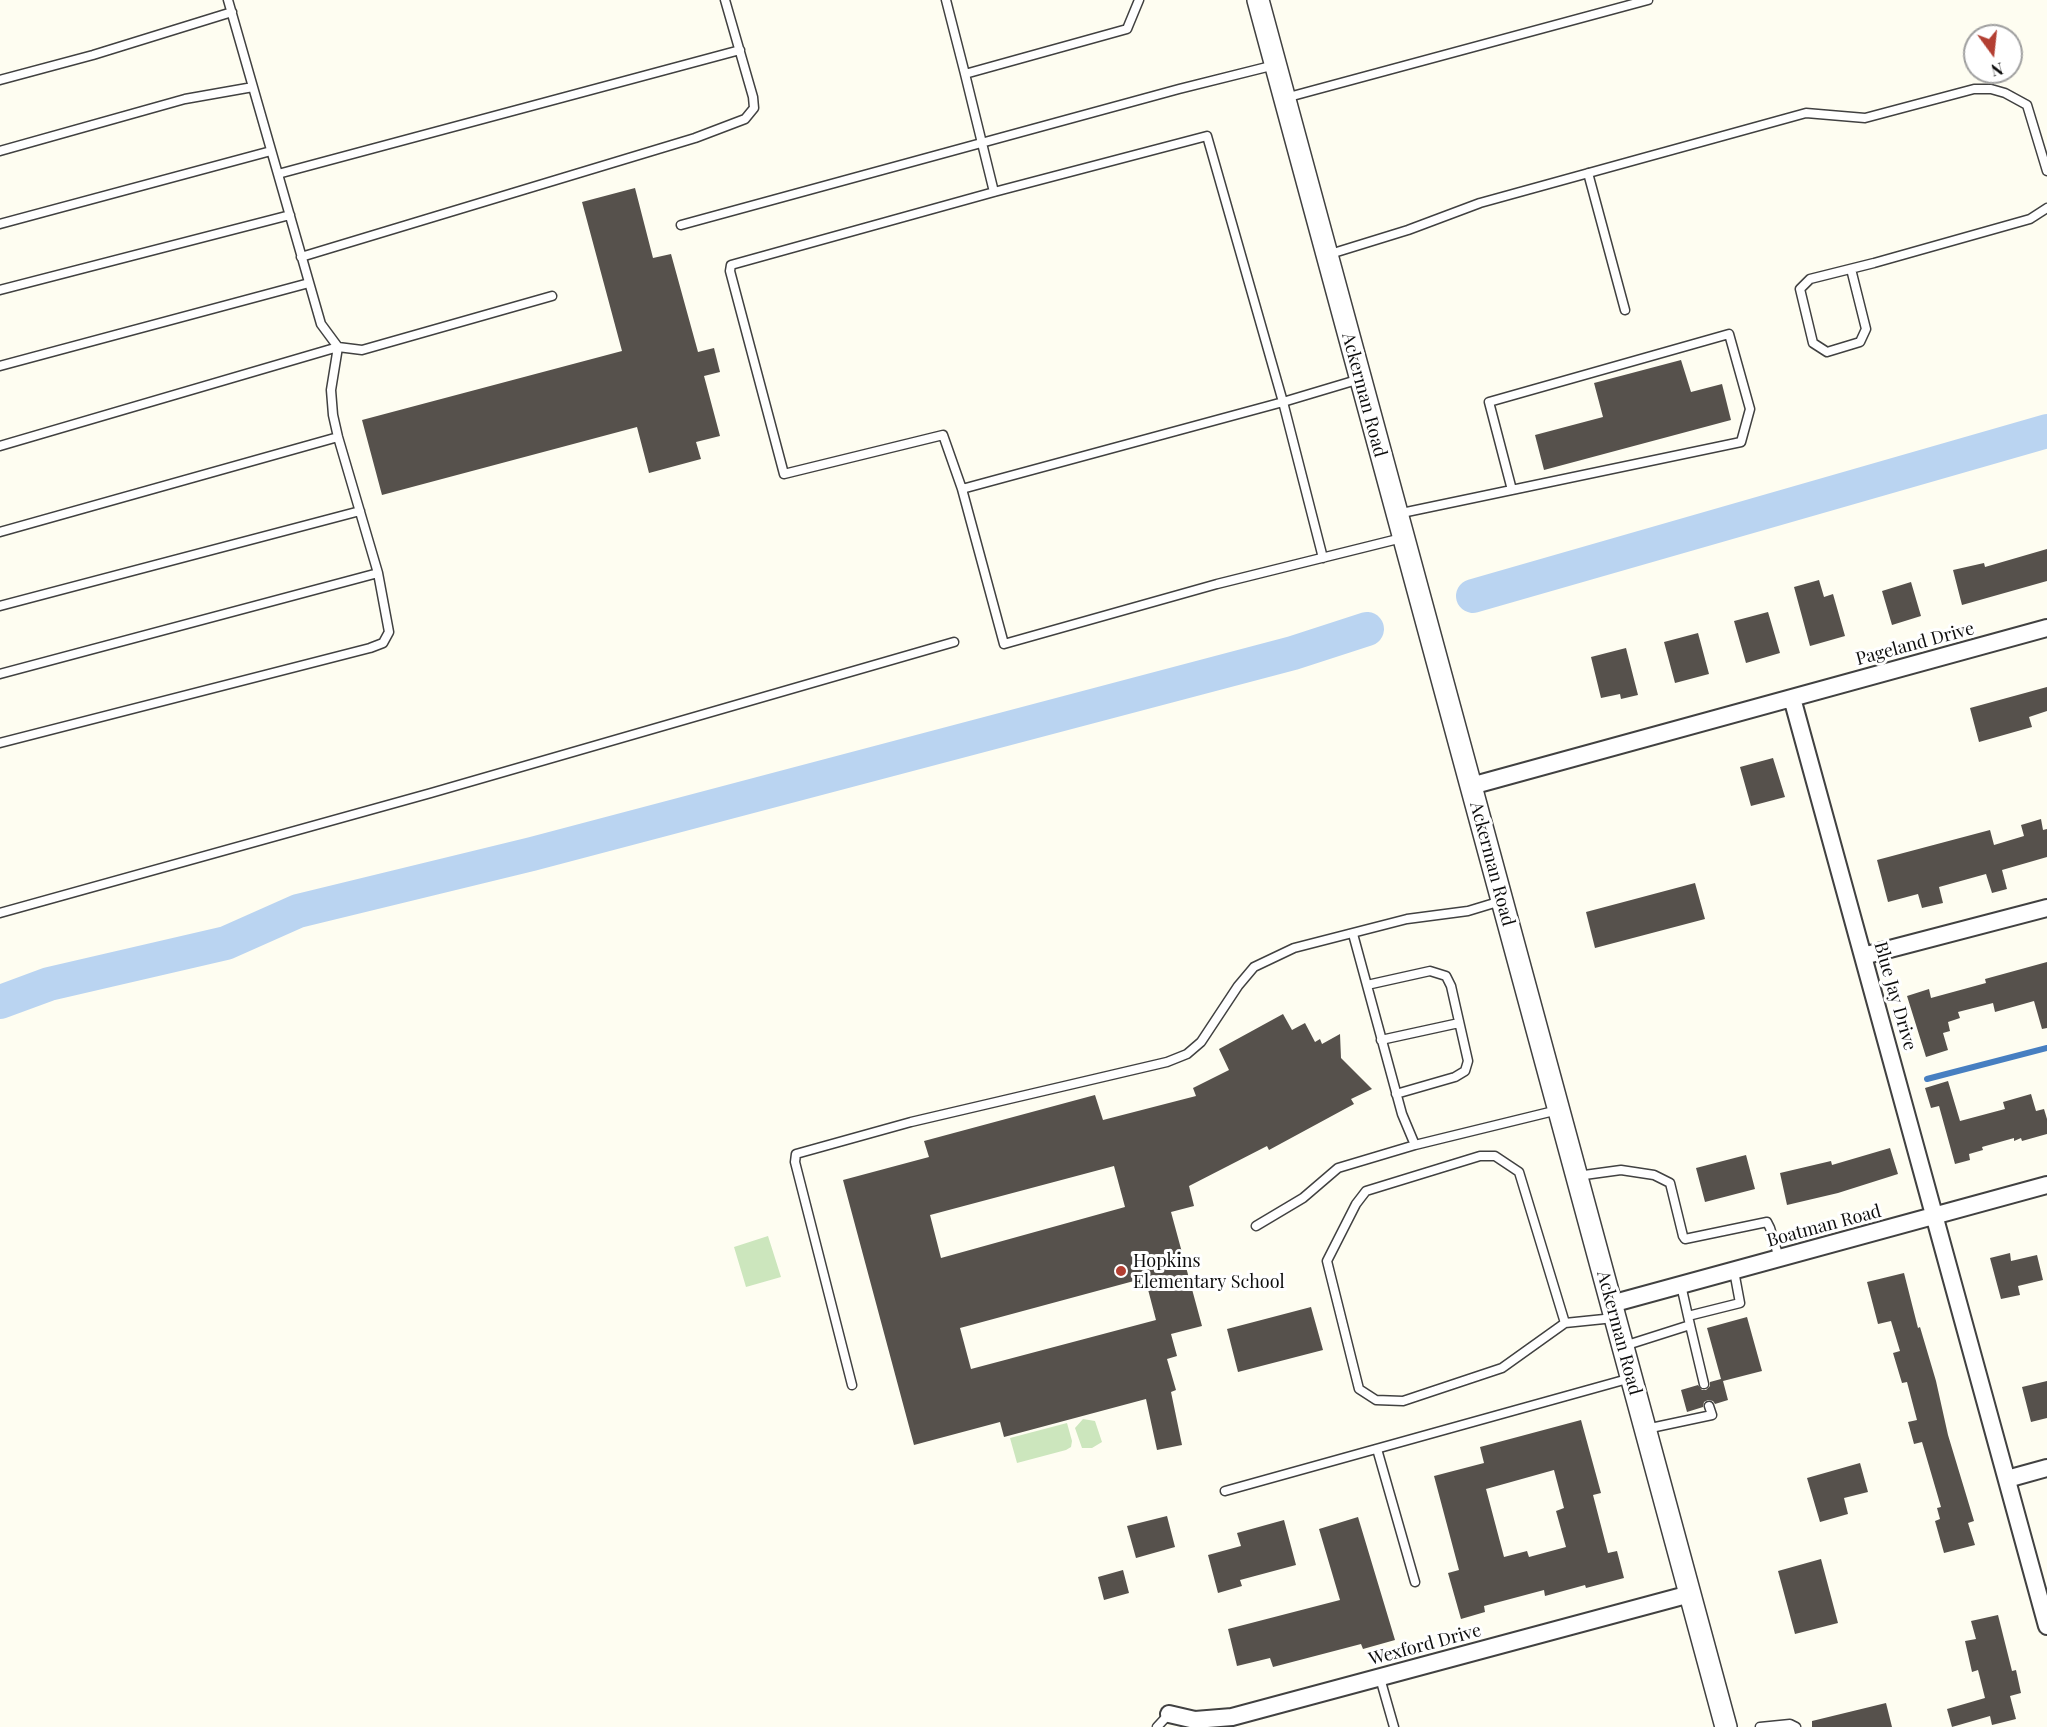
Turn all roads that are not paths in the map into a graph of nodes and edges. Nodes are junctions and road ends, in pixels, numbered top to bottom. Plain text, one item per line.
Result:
1 (228, 0) edge
2 (725, 0) edge
3 (946, 0) edge
4 (1139, 0) edge
5 (1258, 0) edge
6 (1648, 0) edge
7 (232, 12) junction
8 (740, 50) junction
9 (1275, 65) junction
10 (965, 74) junction
11 (0, 80) edge
12 (253, 87) junction
13 (1284, 98) junction
14 (982, 144) junction
15 (0, 151) edge
16 (271, 151) junction
17 (2047, 171) edge
18 (1588, 173) junction
19 (278, 174) junction
20 (994, 192) junction
21 (2047, 208) edge
22 (290, 215) junction
23 (0, 224) edge
24 (681, 225) dead end
25 (1327, 255) junction
26 (301, 257) junction
27 (1851, 269) junction
28 (309, 283) junction
29 (0, 290) edge
30 (552, 296) dead end
31 (1625, 310) dead end
32 (338, 347) junction
33 (0, 366) edge
34 (1360, 379) junction
35 (1283, 402) junction
36 (338, 437) junction
37 (0, 446) edge
38 (962, 489) junction
39 (1512, 490) junction
40 (360, 512) junction
41 (1396, 514) junction
42 (0, 532) edge
43 (1403, 538) junction
44 (1323, 558) junction
45 (378, 573) junction
46 (0, 606) edge
47 (2047, 628) edge
48 (954, 642) dead end
49 (0, 674) edge
50 (1792, 698) junction
51 (0, 743) edge
52 (1471, 786) junction
53 (1502, 901) junction
54 (2047, 908) edge
55 (0, 913) edge
56 (1353, 934) junction
57 (1863, 956) junction
58 (1367, 985) junction
59 (1459, 1023) junction
60 (1381, 1040) junction
61 (1396, 1094) junction
62 (1558, 1110) junction
63 (1415, 1145) junction
64 (1576, 1176) junction
65 (2047, 1185) edge
66 (1936, 1216) junction
67 (1256, 1226) dead end
68 (1779, 1258) junction
69 (1734, 1270) junction
70 (1681, 1285) junction
71 (1613, 1311) junction
72 (1689, 1321) junction
73 (1565, 1323) junction
74 (1623, 1346) junction
75 (1631, 1378) junction
76 (1704, 1384) dead end
77 (852, 1385) dead end
78 (1709, 1406) dead end
79 (1645, 1429) junction
80 (1377, 1449) junction
81 (2047, 1468) edge
82 (2007, 1479) junction
83 (1225, 1491) dead end
84 (1415, 1582) dead end
85 (1690, 1594) junction
86 (2047, 1626) edge
87 (1380, 1678) junction
88 (1169, 1714) joint
89 (1157, 1727) edge
90 (1394, 1727) edge
91 (1726, 1727) edge
92 (1760, 1727) edge
93 (1796, 1727) edge

1 - 7 lane
2 - 8 lane
3 - 10 lane
4 - 10 lane
5 - 9 street, Ackerman Road
6 - 13 lane
7 - 11 lane
7 - 12 lane
8 - 19 lane
8 - 26 lane
9 - 13 street, Ackerman Road
9 - 14 lane
10 - 14 lane
12 - 15 lane
12 - 16 lane
13 - 25 street, Ackerman Road
14 - 20 lane
14 - 24 lane
16 - 19 lane
16 - 23 lane
17 - 18 lane
18 - 25 lane
18 - 31 lane
19 - 22 lane
20 - 35 lane
20 - 38 lane
21 - 27 lane
22 - 26 lane
22 - 29 lane
25 - 34 street, Ackerman Road
26 - 28 lane
27 - 27 lane
28 - 32 lane
28 - 33 lane
30 - 32 lane
32 - 36 lane
32 - 37 lane
34 - 35 lane
34 - 41 street, Ackerman Road
35 - 38 lane
35 - 44 lane
36 - 40 lane
36 - 42 lane
38 - 44 lane
39 - 39 lane
39 - 41 lane
40 - 45 lane
40 - 46 lane
41 - 43 street, Ackerman Road
43 - 44 lane
43 - 52 street, Ackerman Road
45 - 49 lane
45 - 51 lane
47 - 50 street, Pageland Drive
48 - 55 lane
50 - 52 street
50 - 57 street, Blue Jay Drive
52 - 53 street, Ackerman Road
53 - 56 lane
53 - 62 street, Ackerman Road
54 - 57 street
56 - 58 lane
56 - 77 lane
57 - 66 street, Blue Jay Drive
58 - 59 lane
58 - 60 lane
59 - 60 lane
59 - 61 lane
60 - 61 lane
61 - 63 lane
62 - 63 lane
62 - 64 street, Ackerman Road
63 - 67 lane
64 - 68 lane
64 - 71 street, Ackerman Road
65 - 66 street, Boatman Road
66 - 68 street, Boatman Road
66 - 82 street, Blue Jay Drive
68 - 69 street, Boatman Road
69 - 70 street, Boatman Road
69 - 72 lane
70 - 71 street, Boatman Road
70 - 72 lane
71 - 73 lane
71 - 74 street, Ackerman Road
72 - 74 lane
72 - 76 lane
73 - 73 lane
74 - 75 street, Ackerman Road
75 - 79 street, Ackerman Road
75 - 80 lane
78 - 79 lane
79 - 85 street, Ackerman Road
80 - 83 lane
80 - 84 lane
81 - 82 street
82 - 86 street, Blue Jay Drive
85 - 87 street, Wexford Drive
85 - 91 street, Ackerman Road
87 - 88 street, Wexford Drive
87 - 90 lane
88 - 89 lane
92 - 93 lane

